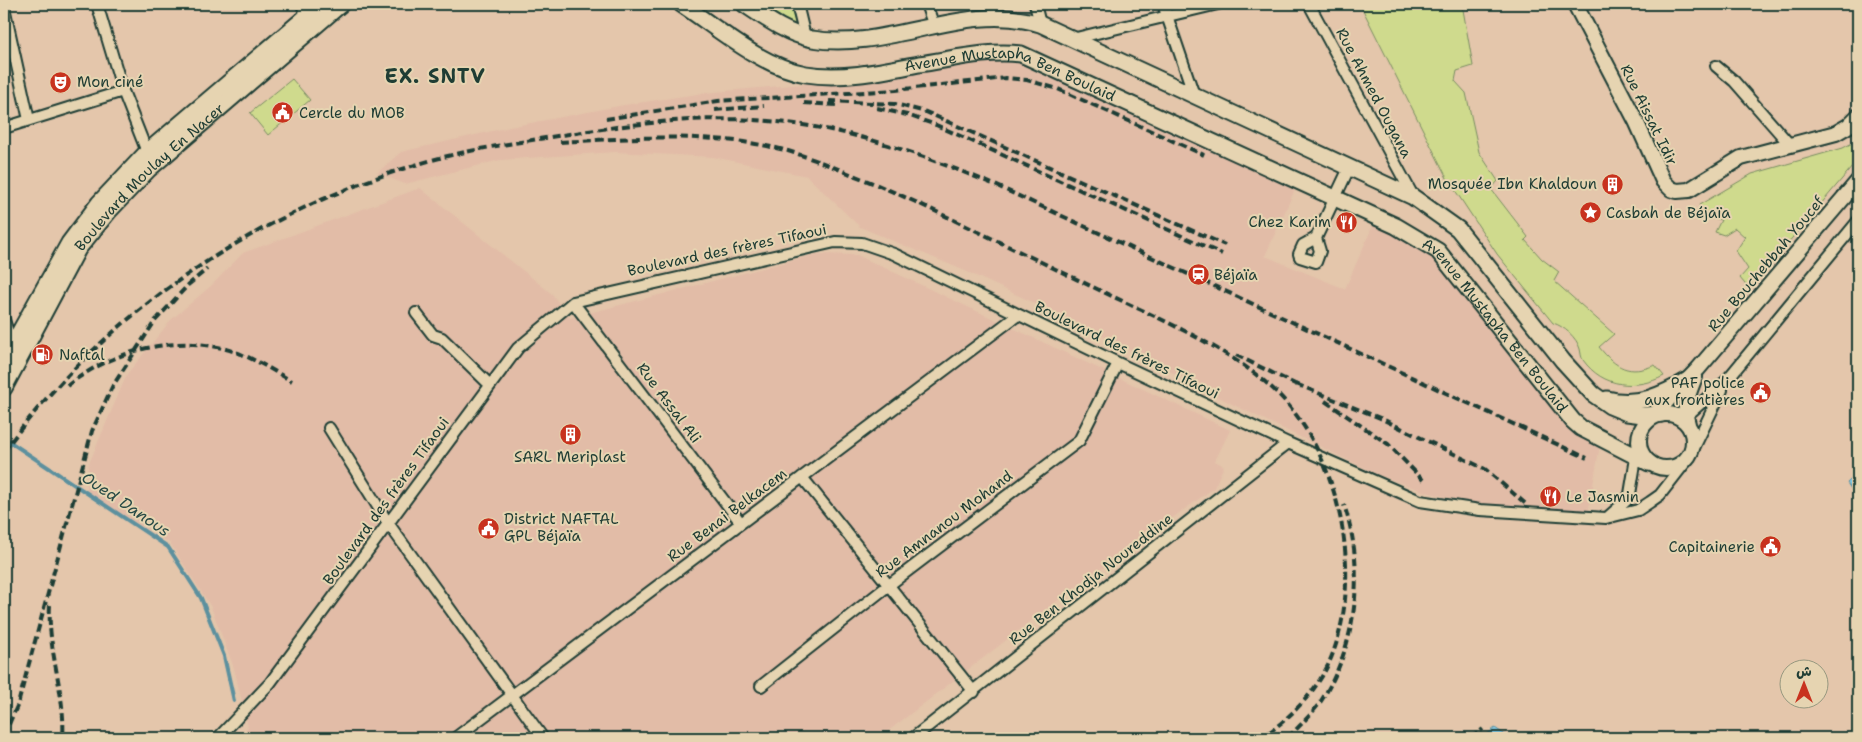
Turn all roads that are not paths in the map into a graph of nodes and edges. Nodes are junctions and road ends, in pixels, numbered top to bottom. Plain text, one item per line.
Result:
1 (97, 4) edge
2 (321, 4) edge
3 (341, 4) edge
4 (681, 4) edge
5 (744, 4) edge
6 (797, 4) edge
7 (926, 4) edge
8 (1035, 4) edge
9 (1163, 4) edge
10 (1218, 4) edge
11 (1309, 4) edge
12 (1575, 4) edge
13 (4, 7) edge
14 (304, 10) edge
15 (1168, 16) junction
16 (1040, 24) junction
17 (934, 26) junction
18 (805, 36) junction
19 (1072, 39) junction
20 (1716, 66) dead end
21 (123, 91) junction
22 (1194, 95) junction
23 (1858, 116) edge
24 (29, 120) junction
25 (4, 128) edge
26 (1791, 146) junction
27 (147, 152) junction
28 (1350, 166) junction
29 (1858, 181) edge
30 (1413, 197) junction
31 (1335, 198) junction
32 (1858, 221) edge
33 (1316, 238) dead end
34 (573, 302) junction
35 (416, 313) dead end
36 (1018, 315) junction
37 (4, 320) edge
38 (12, 345) junction
39 (4, 360) edge
40 (1118, 363) junction
41 (1693, 374) junction
42 (1726, 381) junction
43 (490, 385) junction
44 (4, 388) edge
45 (1593, 394) junction
46 (1668, 418) junction
47 (329, 428) dead end
48 (1288, 443) junction
49 (1690, 455) junction
50 (1643, 460) junction
51 (802, 477) junction
52 (1606, 518) junction
53 (388, 523) junction
54 (741, 523) junction
55 (888, 585) junction
56 (760, 686) dead end
57 (974, 692) junction
58 (511, 696) junction
59 (218, 738) edge
60 (455, 738) edge
61 (543, 738) edge
62 (913, 738) edge

1 - 21 street
2 - 14 main road, Boulevard Moulay En Nacer
3 - 44 main road, Boulevard Moulay En Nacer
4 - 31 main road, Avenue Mustapha Ben Boulaid
5 - 18 main road, Avenue Mustapha Ben Boulaid
6 - 18 street
7 - 17 street
8 - 16 street
9 - 15 street
10 - 15 street
11 - 30 street, Rue Ahmed Ougana
12 - 26 main road, Rue Aissat Idir
13 - 24 street
14 - 27 main road, Boulevard Moulay En Nacer
15 - 19 street
15 - 22 street
16 - 17 main road, Avenue Mustapha Ben Boulaid
16 - 19 main road, Avenue Mustapha Ben Boulaid
17 - 18 main road, Avenue Mustapha Ben Boulaid
19 - 22 main road, Avenue Mustapha Ben Boulaid
20 - 26 street
21 - 24 street
21 - 27 street
22 - 28 main road, Avenue Mustapha Ben Boulaid
23 - 26 main road, Rue Aissat Idir
24 - 25 street
27 - 38 main road, Boulevard Moulay En Nacer
28 - 30 main road, Avenue Mustapha Ben Boulaid
28 - 31 street
29 - 41 main road, Rue Bouchebbah Youcef
30 - 45 main road, Avenue Mustapha Ben Boulaid
31 - 33 street
31 - 50 main road, Avenue Mustapha Ben Boulaid
32 - 42 street
34 - 36 street, Boulevard des frères Tifaoui
34 - 43 street, Boulevard des frères Tifaoui
34 - 54 street, Rue Assal Ali
35 - 43 street
36 - 40 street, Boulevard des frères Tifaoui
36 - 51 street, Rue Benai Belkacem
37 - 38 street
38 - 39 main road, Boulevard Moulay En Nacer
40 - 48 street, Boulevard des frères Tifaoui
40 - 55 street, Rue Amnanou Mohand
41 - 45 main road
41 - 46 main road, Rue Bouchebbah Youcef
41 - 46 main road, Rue Bouchebbah Youcef
42 - 46 street
42 - 49 street, Boulevard des frères Tifaoui
43 - 53 street, Boulevard des frères Tifaoui
45 - 46 main road, Avenue Mustapha Ben Boulaid
46 - 49 main road
46 - 50 main road
47 - 53 street
48 - 52 street, Boulevard des frères Tifaoui
48 - 57 street, Rue Ben Khodja Noureddine
49 - 50 main road
49 - 52 street, Boulevard des frères Tifaoui
50 - 52 street
51 - 54 street, Rue Benai Belkacem
51 - 55 street
53 - 58 street
53 - 59 street, Boulevard des frères Tifaoui
54 - 58 street, Rue Benai Belkacem
55 - 56 street, Rue Amnanou Mohand
55 - 57 street
57 - 62 street, Rue Ben Khodja Noureddine
58 - 60 street, Rue Benai Belkacem
58 - 61 street

